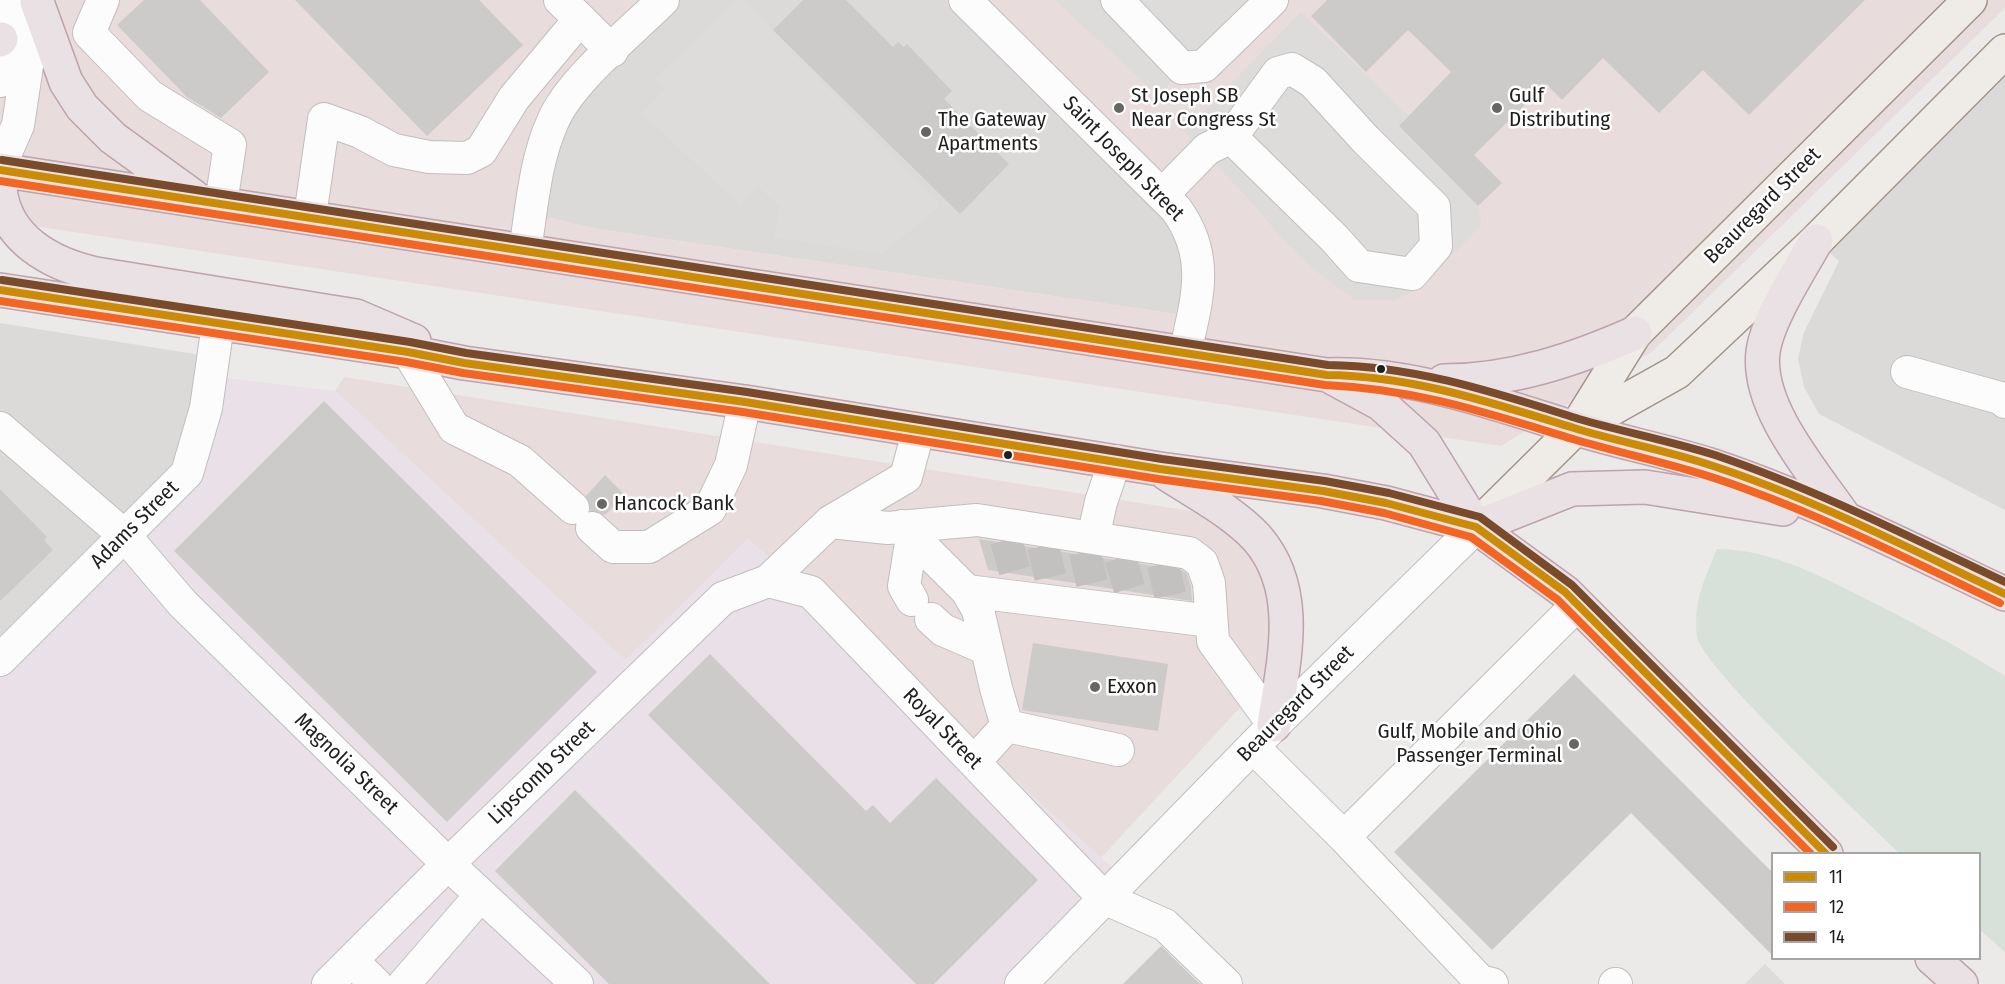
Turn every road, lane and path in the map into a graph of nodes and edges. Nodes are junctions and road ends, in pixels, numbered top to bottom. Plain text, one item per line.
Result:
1 (103, 0) edge
2 (965, 0) edge
3 (1117, 0) edge
4 (1272, 0) edge
5 (1970, 0) edge
6 (27, 1) edge
7 (660, 1) edge
8 (570, 9) edge
9 (1, 39) edge
10 (612, 51) junction
11 (2005, 51) edge
12 (0, 81) edge
13 (514, 98) junction
14 (554, 118) junction
15 (1230, 137) junction
16 (0, 168) edge
17 (0, 189) edge
18 (1162, 195) junction
19 (210, 202) junction
20 (309, 216) junction
21 (1816, 241) junction
22 (525, 250) junction
23 (0, 290) edge
24 (218, 324) junction
25 (1635, 333) junction
26 (408, 352) junction
27 (1185, 353) junction
28 (464, 363) junction
29 (1907, 372) dead end
30 (1327, 375) junction
31 (1402, 381) junction
32 (745, 402) junction
33 (2005, 402) edge
34 (1576, 429) junction
35 (918, 432) junction
36 (6, 442) edge
37 (1115, 461) junction
38 (1160, 469) junction
39 (1845, 518) junction
40 (830, 522) junction
41 (1476, 527) junction
42 (907, 532) junction
43 (125, 536) junction
44 (1098, 545) junction
45 (768, 581) junction
46 (967, 591) junction
47 (2005, 594) edge
48 (1577, 605) junction
49 (1211, 621) junction
50 (987, 648) junction
51 (0, 660) edge
52 (1007, 726) junction
53 (1263, 736) junction
54 (1118, 750) dead end
55 (974, 762) junction
56 (1344, 837) junction
57 (1824, 852) edge
58 (448, 864) junction
59 (481, 895) junction
60 (1104, 898) junction
61 (352, 961) junction
62 (1939, 972) edge
63 (328, 984) edge
64 (376, 984) edge
65 (404, 984) edge
66 (577, 984) edge
67 (1021, 984) edge
68 (1226, 984) edge
69 (1492, 984) edge
70 (1961, 984) edge

1 - 19 street
2 - 18 street, Saint Joseph Street
3 - 4 street
5 - 25 main road, Beauregard Street
6 - 9 street
6 - 16 street
6 - 19 highway
7 - 10 street
8 - 10 street
8 - 13 street
9 - 12 street
10 - 14 street
11 - 21 main road, Beauregard Street
13 - 14 street
13 - 20 street
14 - 22 street
15 - 15 street
15 - 18 street
16 - 19 highway
17 - 28 highway
18 - 27 street, Saint Joseph Street
19 - 20 highway
20 - 22 highway
21 - 34 main road, Beauregard Street
21 - 39 highway
22 - 27 highway
23 - 24 highway
24 - 26 highway
24 - 43 street, Adams Street
25 - 31 highway
25 - 34 main road, Beauregard Street
26 - 28 highway
26 - 32 street
27 - 30 highway
28 - 32 highway
29 - 33 street
30 - 31 highway
30 - 41 highway
31 - 34 highway
32 - 35 highway
34 - 39 highway
34 - 41 main road, Beauregard Street
35 - 37 highway
35 - 40 street
36 - 43 street, Magnolia Street
37 - 38 highway
37 - 44 street
38 - 41 highway
38 - 53 highway
39 - 41 highway
39 - 47 highway
40 - 42 street
40 - 45 street
41 - 48 highway
41 - 53 street, Beauregard Street
42 - 44 street
42 - 46 street
42 - 50 street
43 - 51 street, Adams Street
43 - 58 street, Magnolia Street
44 - 49 street
45 - 55 street, Royal Street
45 - 58 street, Lipscomb Street
46 - 49 street
46 - 50 street
48 - 56 street
48 - 57 highway
49 - 53 street
50 - 52 street
52 - 54 street
52 - 55 street
53 - 56 street
53 - 60 street, Beauregard Street
55 - 60 street, Royal Street
56 - 69 street
58 - 59 street, Magnolia Street
58 - 61 street, Lipscomb Street
59 - 65 street
59 - 66 street, Magnolia Street
60 - 67 street, Beauregard Street
60 - 68 street
61 - 63 street, Lipscomb Street
61 - 64 street
62 - 70 highway

